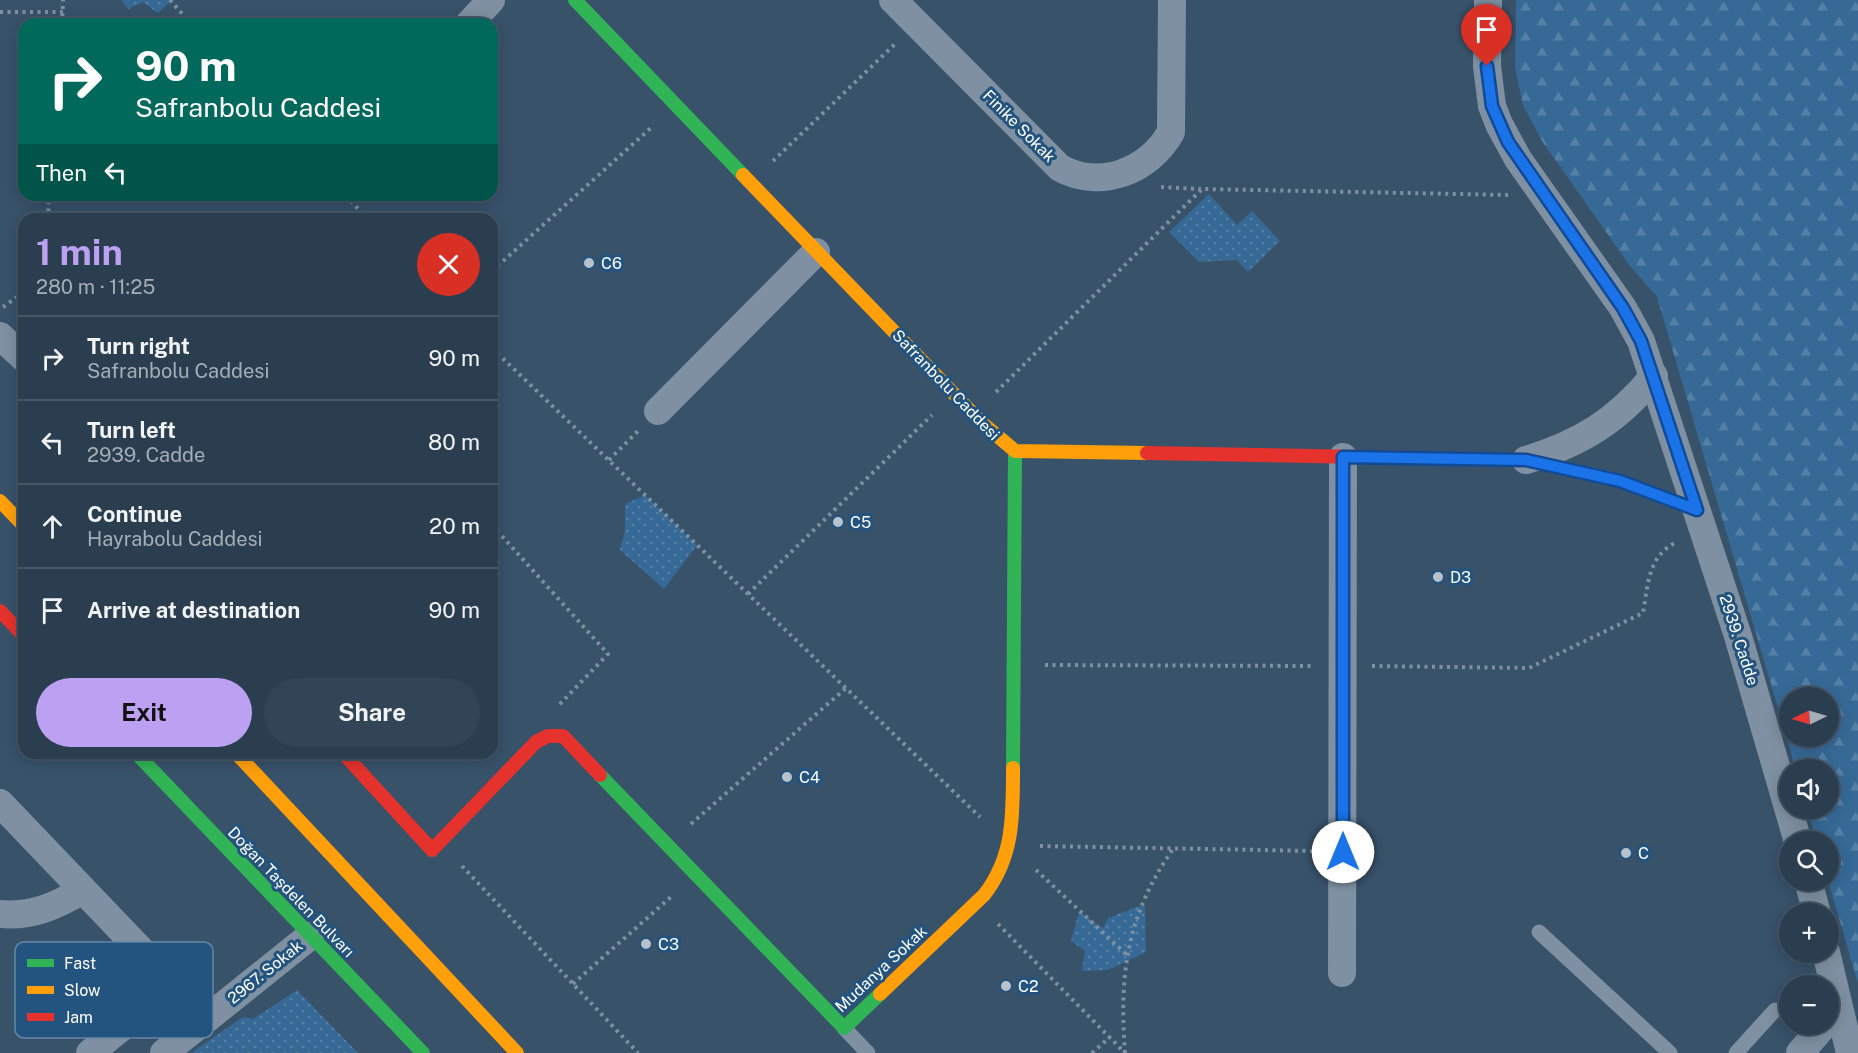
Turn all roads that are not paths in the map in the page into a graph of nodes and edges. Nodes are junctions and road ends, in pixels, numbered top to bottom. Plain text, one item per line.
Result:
1 (491, 0) edge
2 (575, 0) edge
3 (893, 0) edge
4 (1172, 0) edge
5 (1488, 0) edge
6 (474, 18) edge
7 (816, 252) junction
8 (0, 336) edge
9 (18, 352) edge
10 (1654, 376) junction
11 (658, 411) road end
12 (1015, 452) junction
13 (1343, 457) junction
14 (1526, 460) junction
15 (0, 501) edge
16 (18, 520) edge
17 (1701, 523) junction
18 (0, 611) edge
19 (18, 630) edge
20 (142, 759) edge
21 (242, 759) edge
22 (349, 759) edge
23 (0, 803) edge
24 (1795, 831) edge
25 (83, 890) junction
26 (0, 914) edge
27 (1539, 932) dead end
28 (310, 936) junction
29 (133, 942) edge
30 (1342, 973) dead end
31 (1775, 1010) dead end
32 (213, 1014) edge
33 (844, 1028) junction
34 (1839, 1033) edge
35 (1816, 1035) edge
36 (108, 1038) edge
37 (183, 1038) edge
38 (90, 1053) edge
39 (164, 1053) edge
40 (423, 1053) edge
41 (517, 1053) edge
42 (868, 1053) edge
43 (1670, 1053) edge
44 (1736, 1053) edge
45 (1800, 1053) edge
46 (1850, 1053) edge

1 - 6 street
2 - 7 street, Safranbolu Caddesi
3 - 4 street, Finike Sokak
5 - 10 street, 2939. Cadde
7 - 11 street
7 - 12 street, Safranbolu Caddesi
8 - 9 street
10 - 14 street, Safranbolu Caddesi
10 - 17 street, 2939. Cadde
12 - 13 street, Safranbolu Caddesi
12 - 33 street, Mudanya Sokak
13 - 14 street, Safranbolu Caddesi
13 - 30 street
14 - 17 street, Safranbolu Caddesi
15 - 16 street
17 - 24 street, 2939. Cadde
18 - 19 street
20 - 28 street, Doğan Taşdelen Bulvarı
21 - 41 street
22 - 33 street, Mudanya Sokak
23 - 25 street
25 - 26 street
25 - 29 street
27 - 43 lane
28 - 32 street, 2967. Sokak
28 - 40 street, Doğan Taşdelen Bulvarı
31 - 44 lane
33 - 42 lane
34 - 46 street
35 - 45 street
36 - 38 street
37 - 39 street, 2967. Sokak

